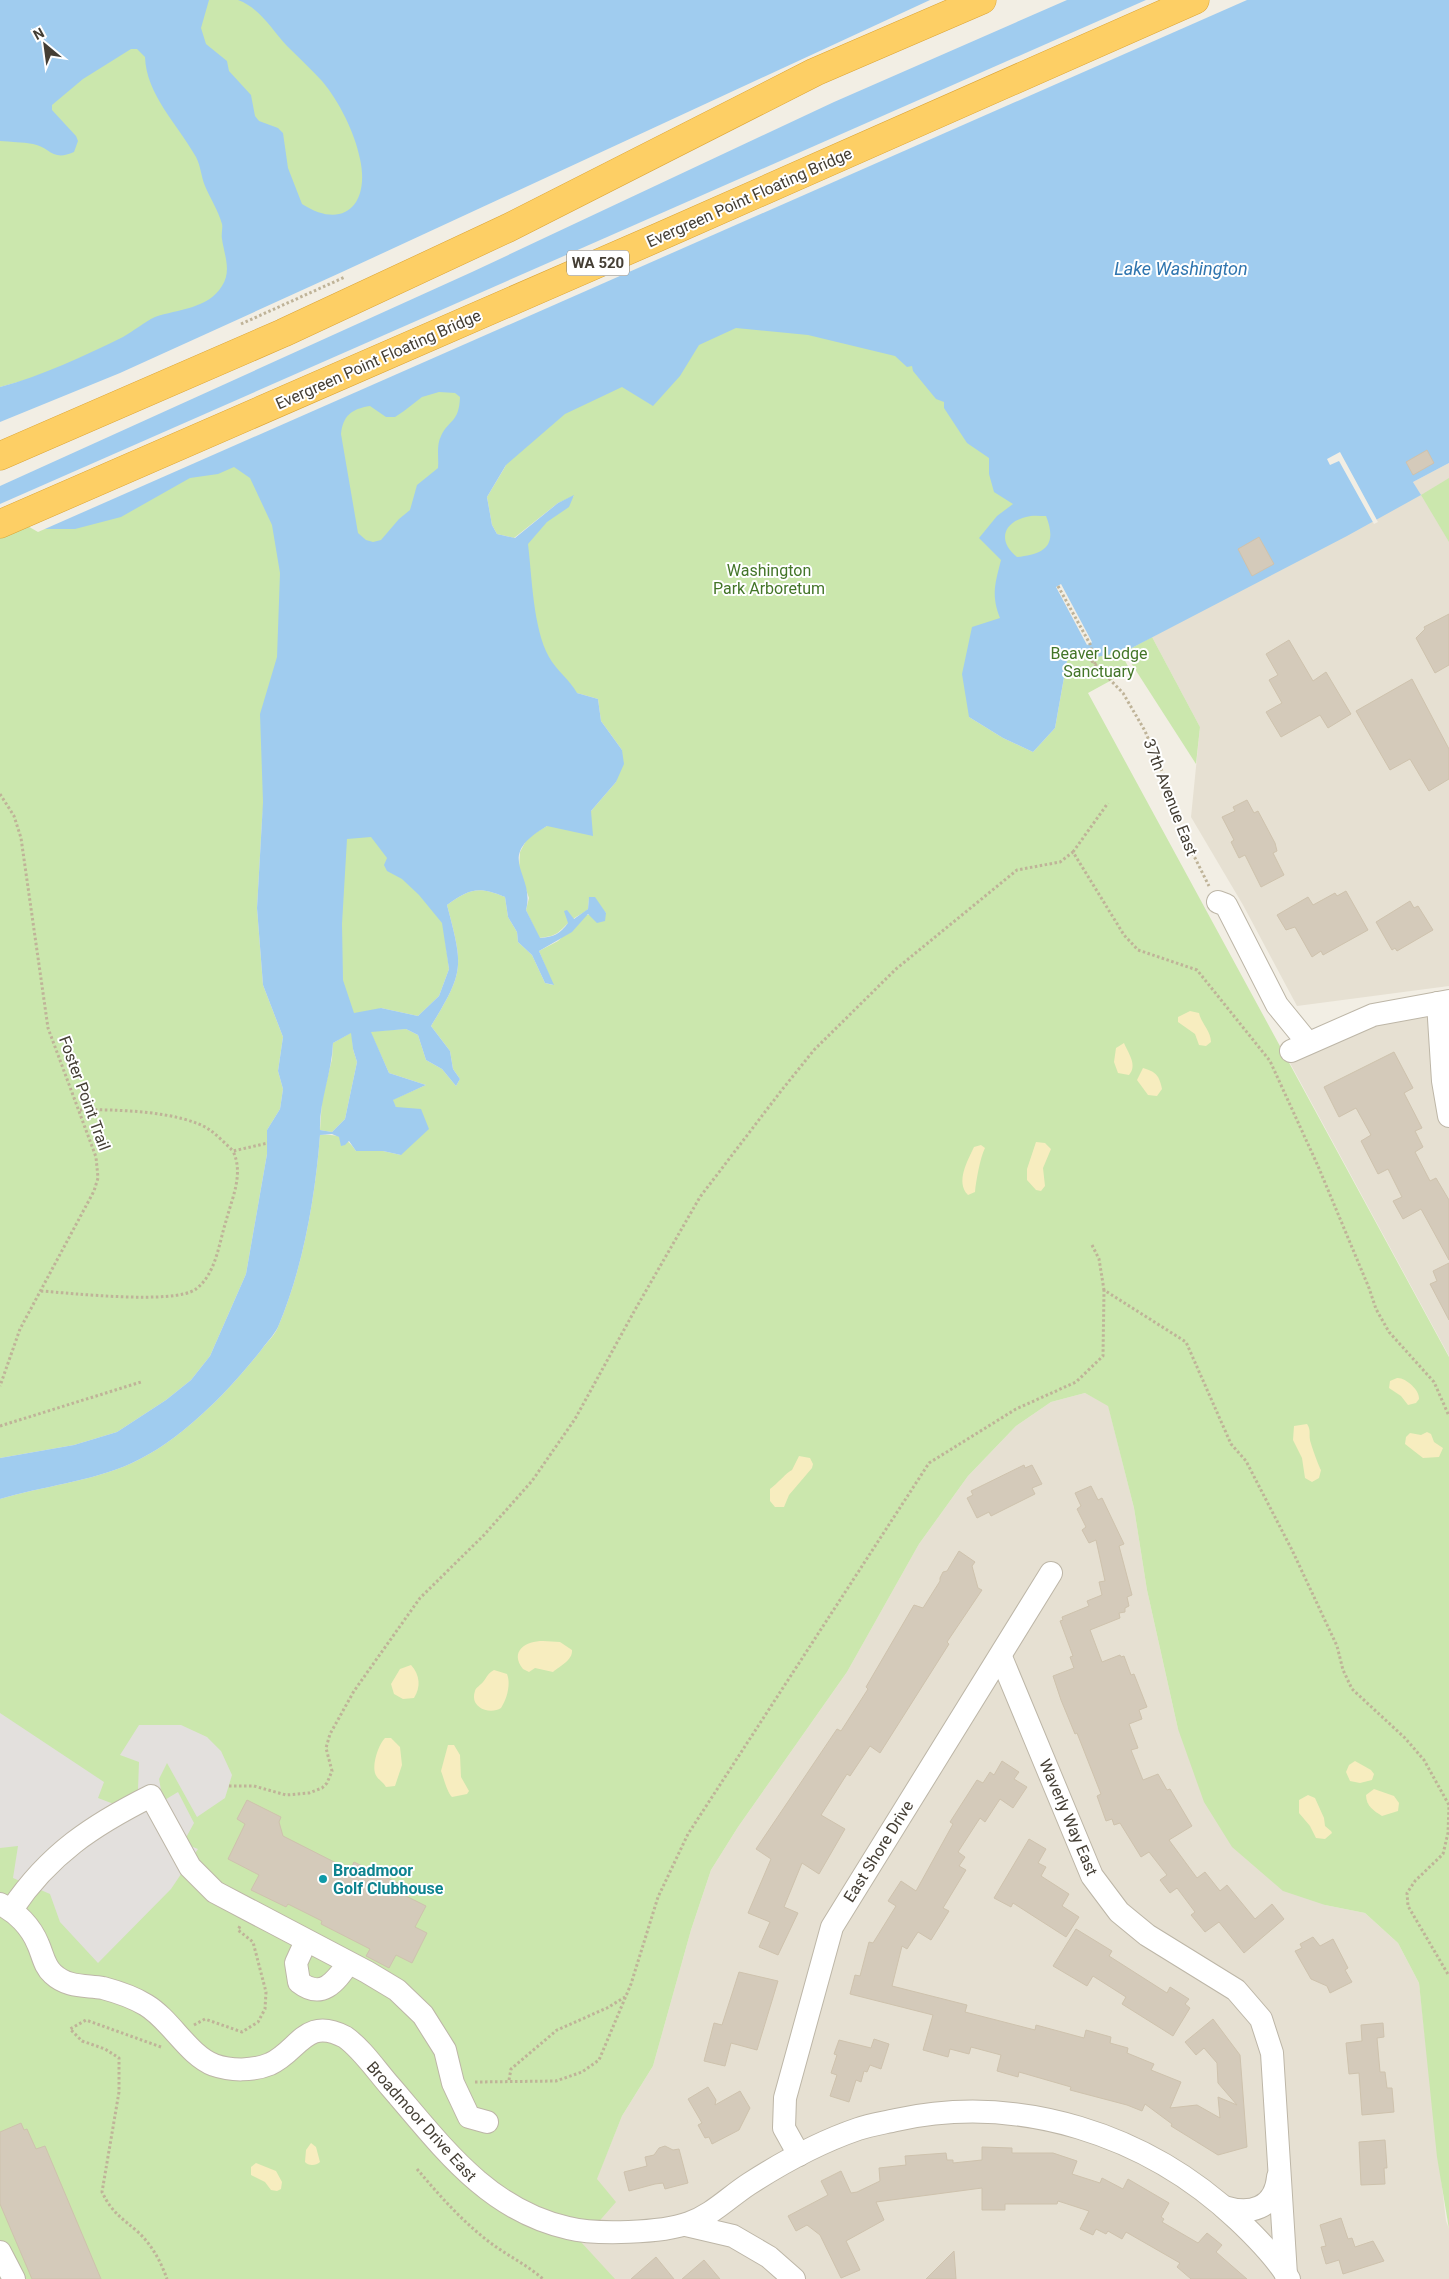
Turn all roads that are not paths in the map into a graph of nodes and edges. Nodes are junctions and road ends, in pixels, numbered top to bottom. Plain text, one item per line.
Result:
1 (982, 0) edge
2 (1195, 0) edge
3 (0, 456) edge
4 (0, 524) edge
5 (1218, 902) road end
6 (1444, 1002) edge
7 (1449, 1116) edge
8 (1051, 1573) dead end
9 (1001, 1657) junction
10 (6, 1907) edge
11 (306, 1941) junction
12 (348, 1964) junction
13 (487, 2122) dead end
14 (799, 2155) junction
15 (1278, 2174) junction
16 (1224, 2207) junction
17 (686, 2225) junction
18 (0, 2252) edge
19 (1287, 2277) edge
20 (14, 2279) edge
21 (794, 2279) edge

1 - 3 highway
2 - 4 highway, Evergreen Point Floating Bridge / WA 520
5 - 6 street
6 - 7 street
8 - 9 street, East Shore Drive
9 - 14 street, East Shore Drive
9 - 15 street, Waverly Way East
10 - 11 street
10 - 17 street, Broadmoor Drive East
11 - 12 street
11 - 12 street
12 - 13 street
14 - 16 street, Broadmoor Drive East
14 - 17 street, Broadmoor Drive East
15 - 16 street, Waverly Way East
15 - 19 street, Waverly Way East
16 - 19 street, Broadmoor Drive East
17 - 21 street
18 - 20 street

